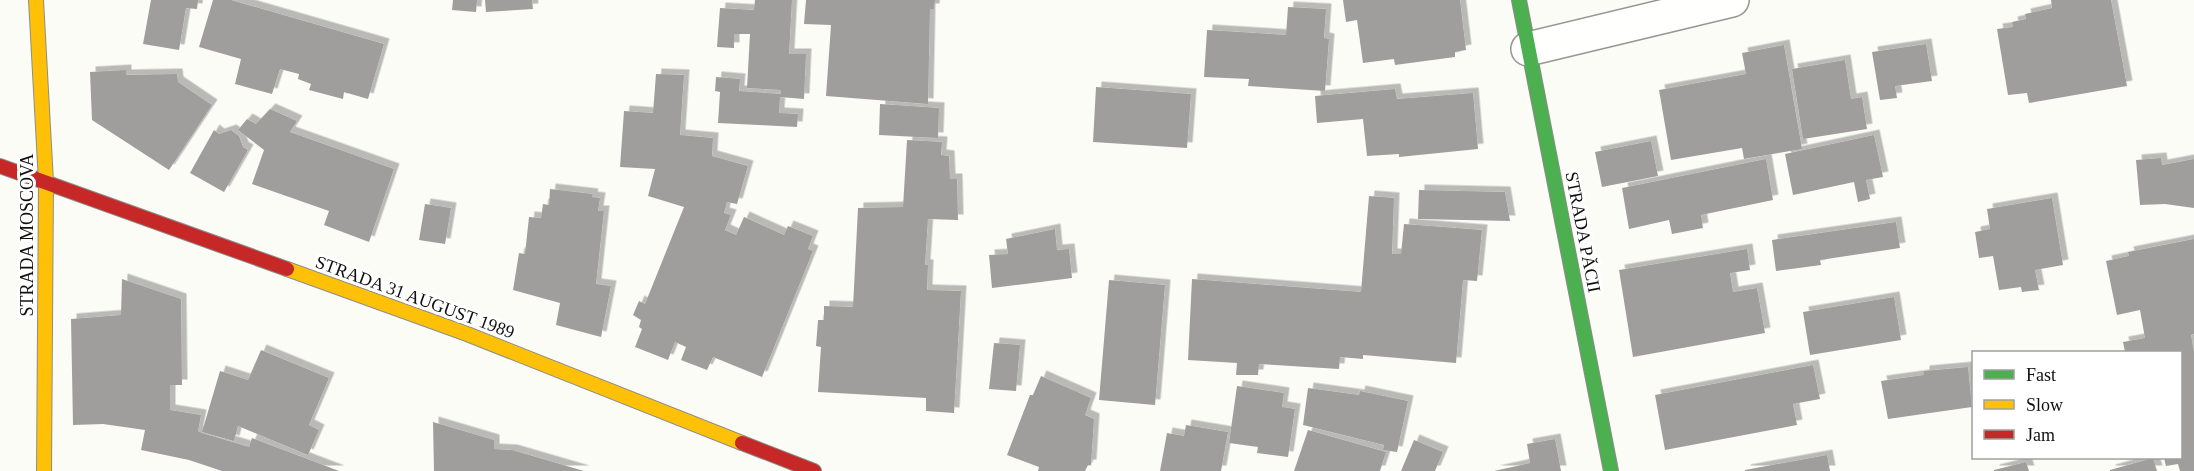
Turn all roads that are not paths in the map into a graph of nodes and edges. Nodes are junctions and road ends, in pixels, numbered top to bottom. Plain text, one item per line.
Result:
1 (36, 0) edge
2 (1519, 0) edge
3 (1732, 0) edge
4 (1528, 49) junction
5 (0, 166) edge
6 (46, 182) junction
7 (44, 471) edge
8 (814, 471) edge
9 (1611, 471) edge

1 - 6 street, STRADA MOSCOVA
2 - 4 street, STRADA PĂCII
3 - 4 street
4 - 9 street, STRADA PĂCII
5 - 6 street, STRADA 31 AUGUST 1989
6 - 7 street, STRADA MOSCOVA
6 - 8 street, STRADA 31 AUGUST 1989

